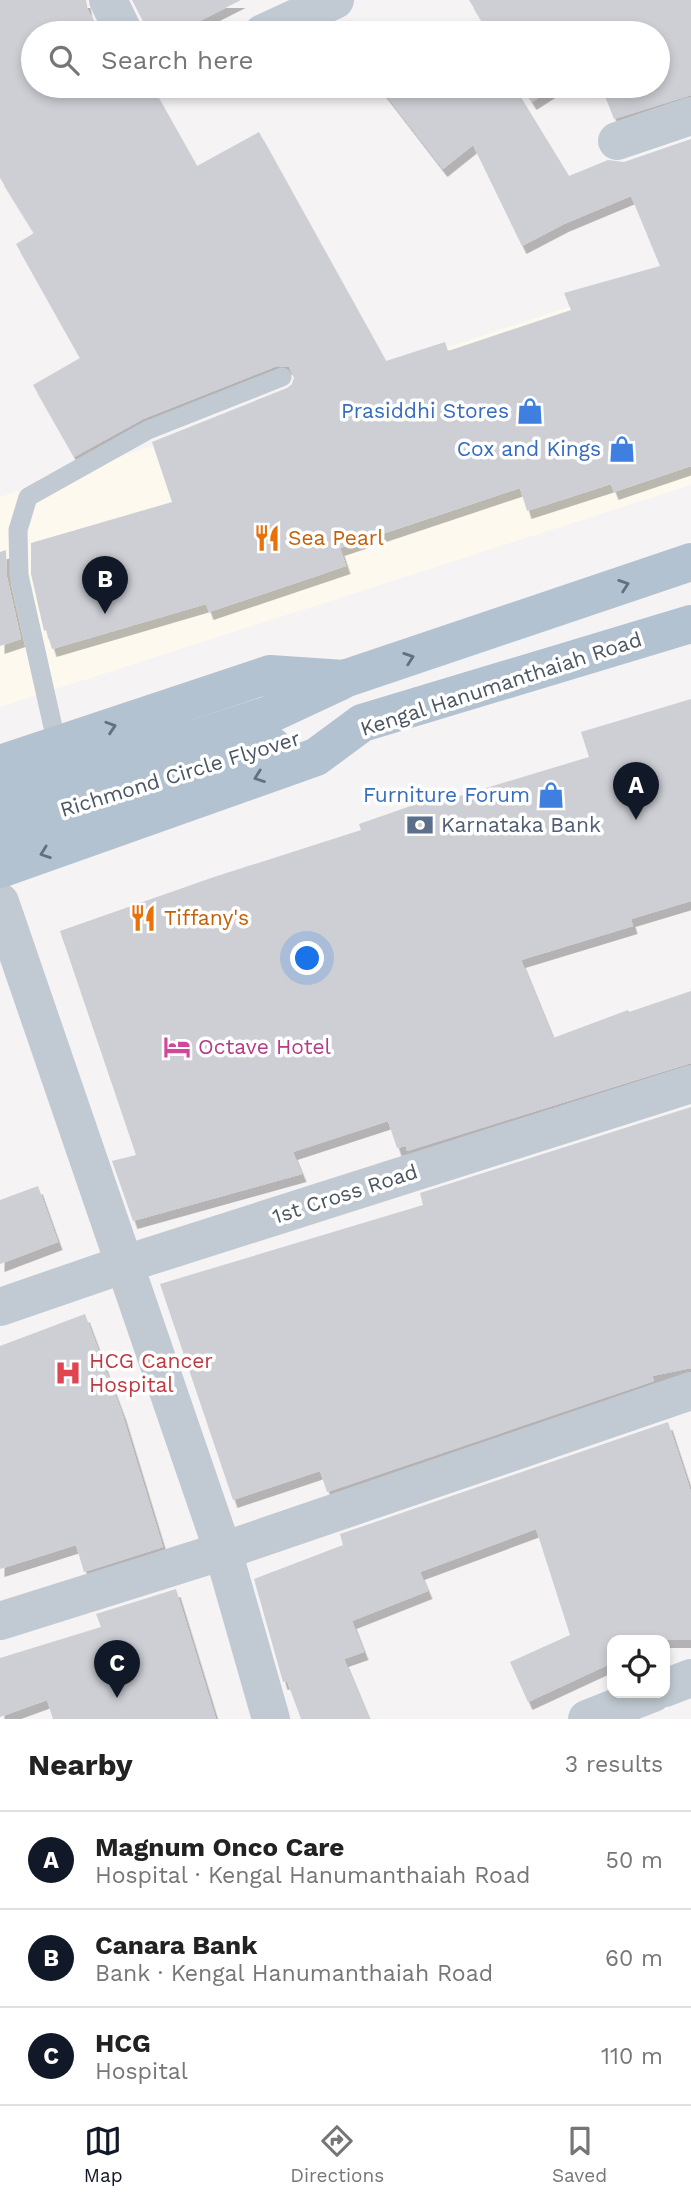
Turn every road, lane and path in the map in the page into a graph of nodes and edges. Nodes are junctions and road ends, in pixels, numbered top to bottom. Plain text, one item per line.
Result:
1 (108, 0) edge
2 (335, 0) edge
3 (118, 21) edge
4 (289, 21) edge
5 (691, 116) edge
6 (617, 141) dead end
7 (282, 377) dead end
8 (691, 562) edge
9 (691, 624) edge
10 (344, 680) junction
11 (362, 723) junction
12 (276, 728) junction
13 (57, 745) junction
14 (0, 764) edge
15 (0, 802) edge
16 (0, 831) edge
17 (0, 869) edge
18 (0, 902) edge
19 (691, 1084) edge
20 (125, 1264) junction
21 (0, 1307) edge
22 (691, 1391) edge
23 (223, 1551) junction
24 (0, 1621) edge
25 (691, 1678) edge
26 (670, 1686) edge
27 (640, 1698) edge
28 (271, 1719) edge
29 (587, 1719) edge

1 - 3 street
2 - 4 street
5 - 6 street
7 - 13 lane
10 -> 8 main road
9 - 11 main road, Kengal Hanumanthaiah Road
10 - 12 main road, Richmond Circle Flyover
13 -> 10 main road
11 - 12 main road, Richmond Circle Flyover
11 -> 17 main road, Kengal Hanumanthaiah Road
12 - 15 main road, Richmond Circle Flyover
12 - 16 main road, Richmond Circle Flyover
13 - 14 main road
18 - 20 street
19 - 20 street, 1st Cross Road
20 - 21 street, 1st Cross Road
20 - 23 street
22 - 23 street
23 - 24 street
23 - 28 street
25 - 26 street
27 - 29 street

